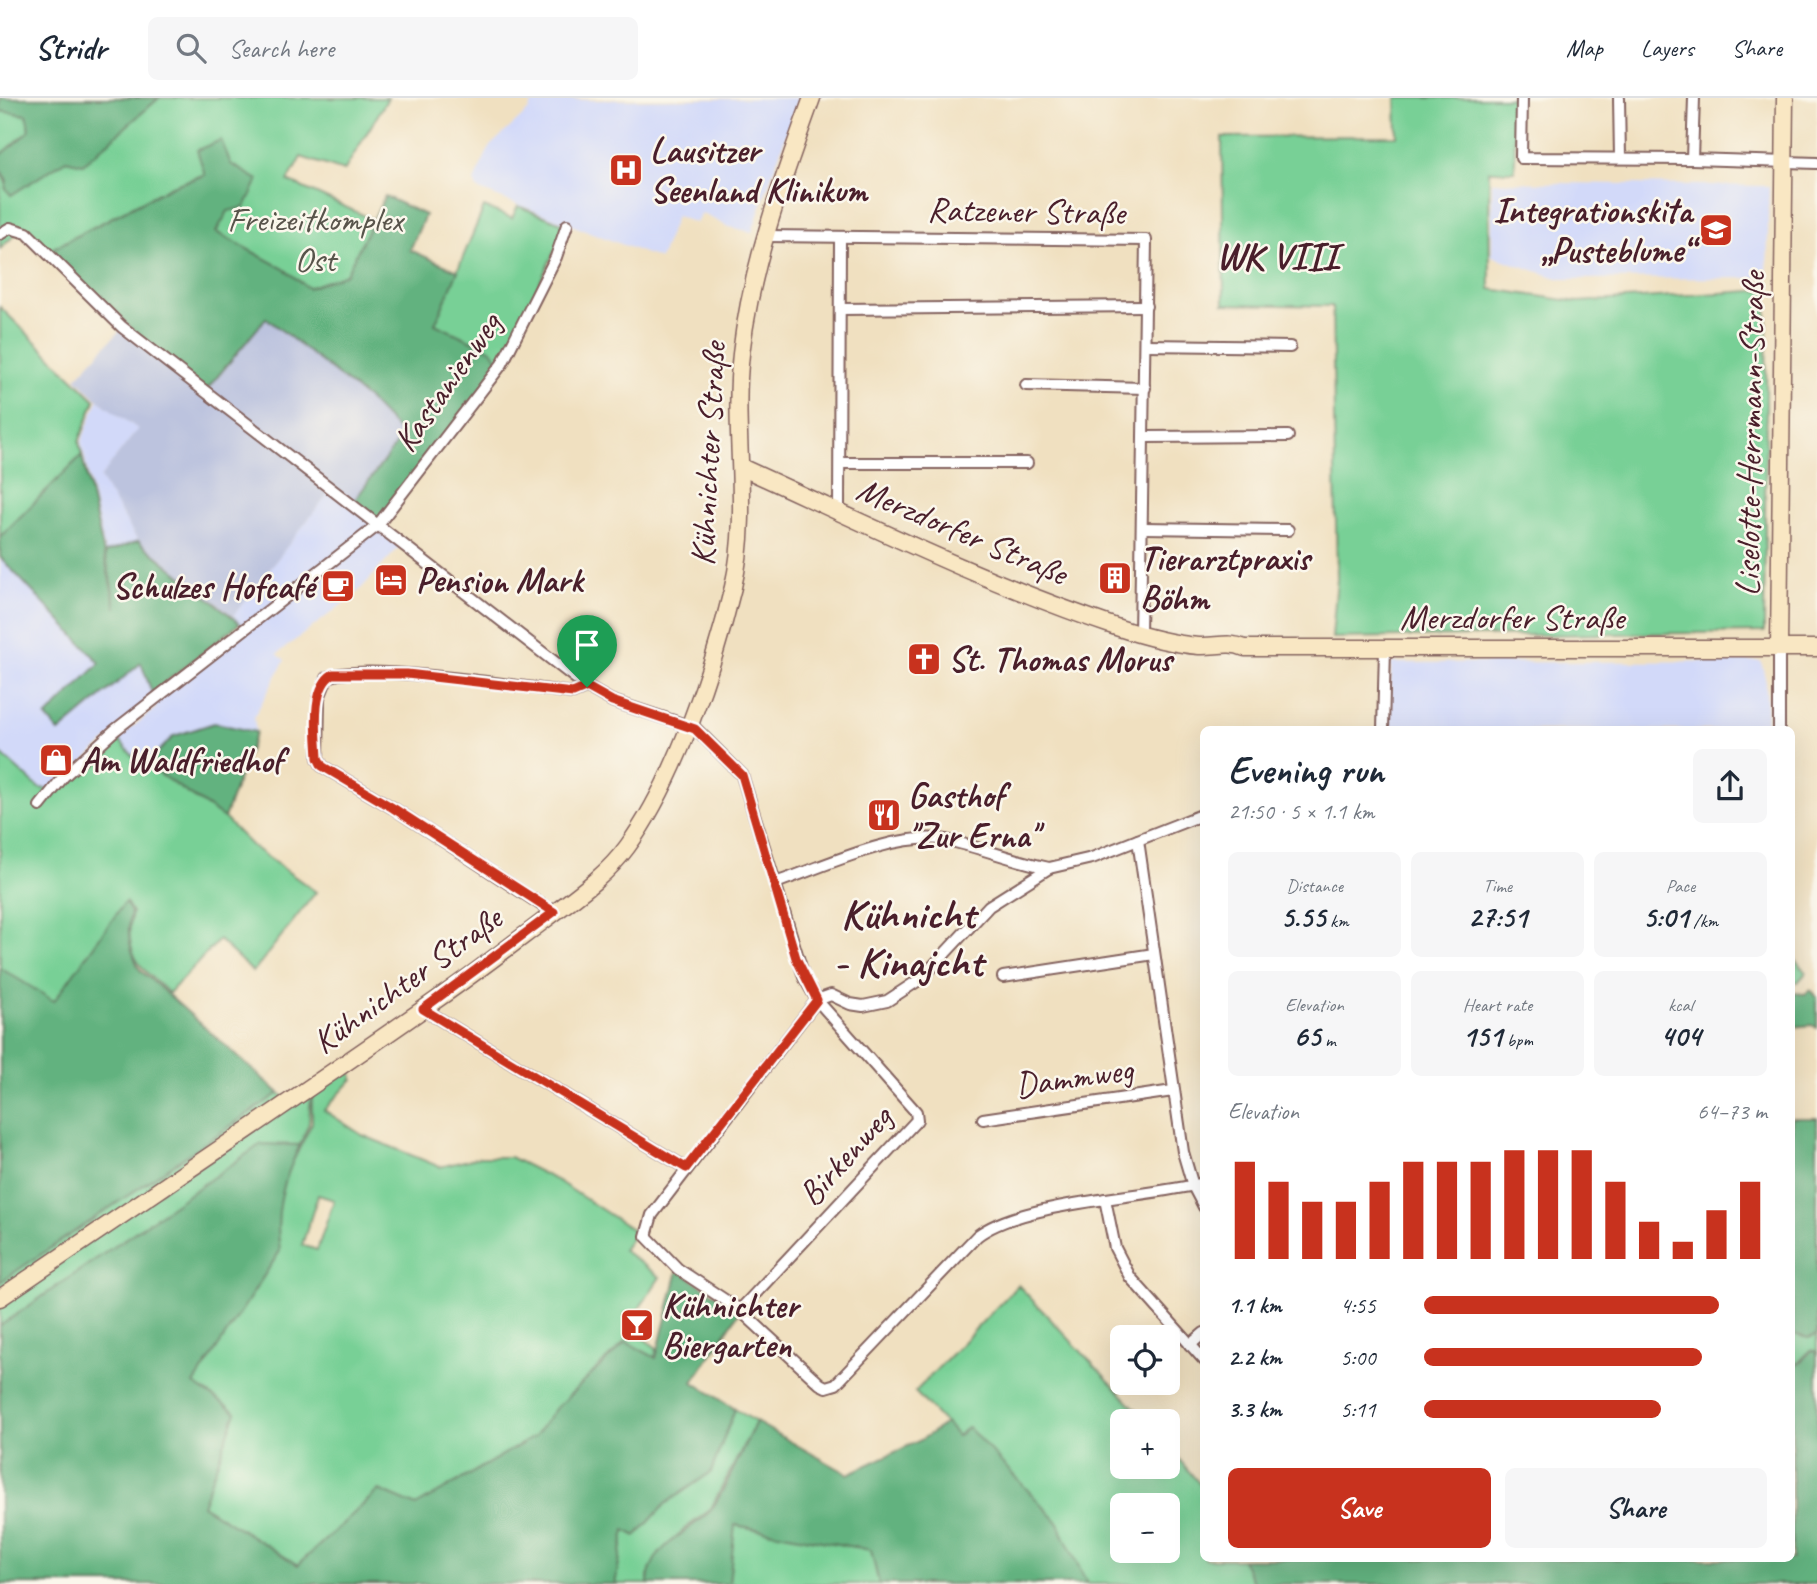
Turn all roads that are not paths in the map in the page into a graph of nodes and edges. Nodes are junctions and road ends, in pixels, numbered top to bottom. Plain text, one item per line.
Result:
1 (812, 98) edge
2 (1522, 98) edge
3 (1619, 98) edge
4 (1694, 98) edge
5 (1785, 98) edge
6 (1620, 158) junction
7 (1692, 159) junction
8 (1785, 160) junction
9 (1817, 163) edge
10 (567, 225) dead end
11 (0, 234) edge
12 (765, 236) junction
13 (840, 238) junction
14 (1146, 306) junction
15 (841, 309) junction
16 (1146, 345) junction
17 (1290, 347) dead end
18 (1026, 385) dead end
19 (1145, 388) junction
20 (1288, 436) dead end
21 (1146, 437) junction
22 (841, 463) junction
23 (1027, 463) dead end
24 (743, 468) junction
25 (839, 513) junction
26 (377, 526) junction
27 (1144, 528) junction
28 (1288, 530) dead end
29 (1140, 635) junction
30 (1385, 648) junction
31 (1779, 648) junction
32 (1817, 648) edge
33 (587, 687) junction
34 (690, 726) junction
35 (1383, 726) edge
36 (1779, 726) edge
37 (40, 806) dead end
38 (1200, 816) edge
39 (1138, 840) junction
40 (1019, 862) junction
41 (1049, 868) junction
42 (775, 883) junction
43 (1023, 884) junction
44 (554, 912) junction
45 (1154, 954) junction
46 (1003, 977) dead end
47 (817, 1000) junction
48 (423, 1009) junction
49 (1173, 1091) junction
50 (983, 1119) dead end
51 (686, 1168) junction
52 (1198, 1184) edge
53 (1105, 1199) junction
54 (0, 1298) edge
55 (740, 1310) junction
56 (1200, 1336) edge
57 (1190, 1345) junction
58 (1200, 1356) edge

1 - 12 street, Kühnichter Straße
2 - 6 street
3 - 6 street
4 - 7 street
5 - 8 street, Liselotte-Herrmann-Straße
6 - 7 street
7 - 8 street
8 - 9 street
8 - 31 street, Liselotte-Herrmann-Straße
10 - 26 street, Kastanienweg
11 - 26 street
12 - 13 street, Ratzener Straße
12 - 24 street, Kühnichter Straße
13 - 14 street, Ratzener Straße
13 - 15 street
14 - 15 street
14 - 16 street, Ratzener Straße
15 - 22 street
16 - 17 street
16 - 19 street, Ratzener Straße
18 - 19 street
19 - 21 street, Ratzener Straße
20 - 21 street
21 - 27 street, Ratzener Straße
22 - 23 street
22 - 25 street
24 - 25 street, Merzdorfer Straße
24 - 34 street, Kühnichter Straße
25 - 29 street, Merzdorfer Straße
26 - 33 street
26 - 37 street
27 - 28 street
27 - 29 street, Ratzener Straße
29 - 30 street, Merzdorfer Straße
30 - 31 street, Merzdorfer Straße
30 - 35 street
31 - 32 street, Merzdorfer Straße
31 - 36 street, Liselotte-Herrmann-Straße
33 - 34 street
33 - 44 street
34 - 42 street
34 - 44 street, Kühnichter Straße
38 - 39 street
39 - 41 street
39 - 45 street
40 - 41 street
40 - 42 street
40 - 43 street
41 - 43 street
42 - 47 street
43 - 47 street
44 - 48 street, Kühnichter Straße
45 - 46 street
45 - 49 street
47 - 51 street
47 - 55 street, Birkenweg
48 - 51 street
48 - 54 street, Kühnichter Straße
49 - 50 street, Dammweg
49 - 52 street
51 - 55 street
52 - 53 street
53 - 55 street
53 - 57 street
56 - 57 street
57 - 58 street

